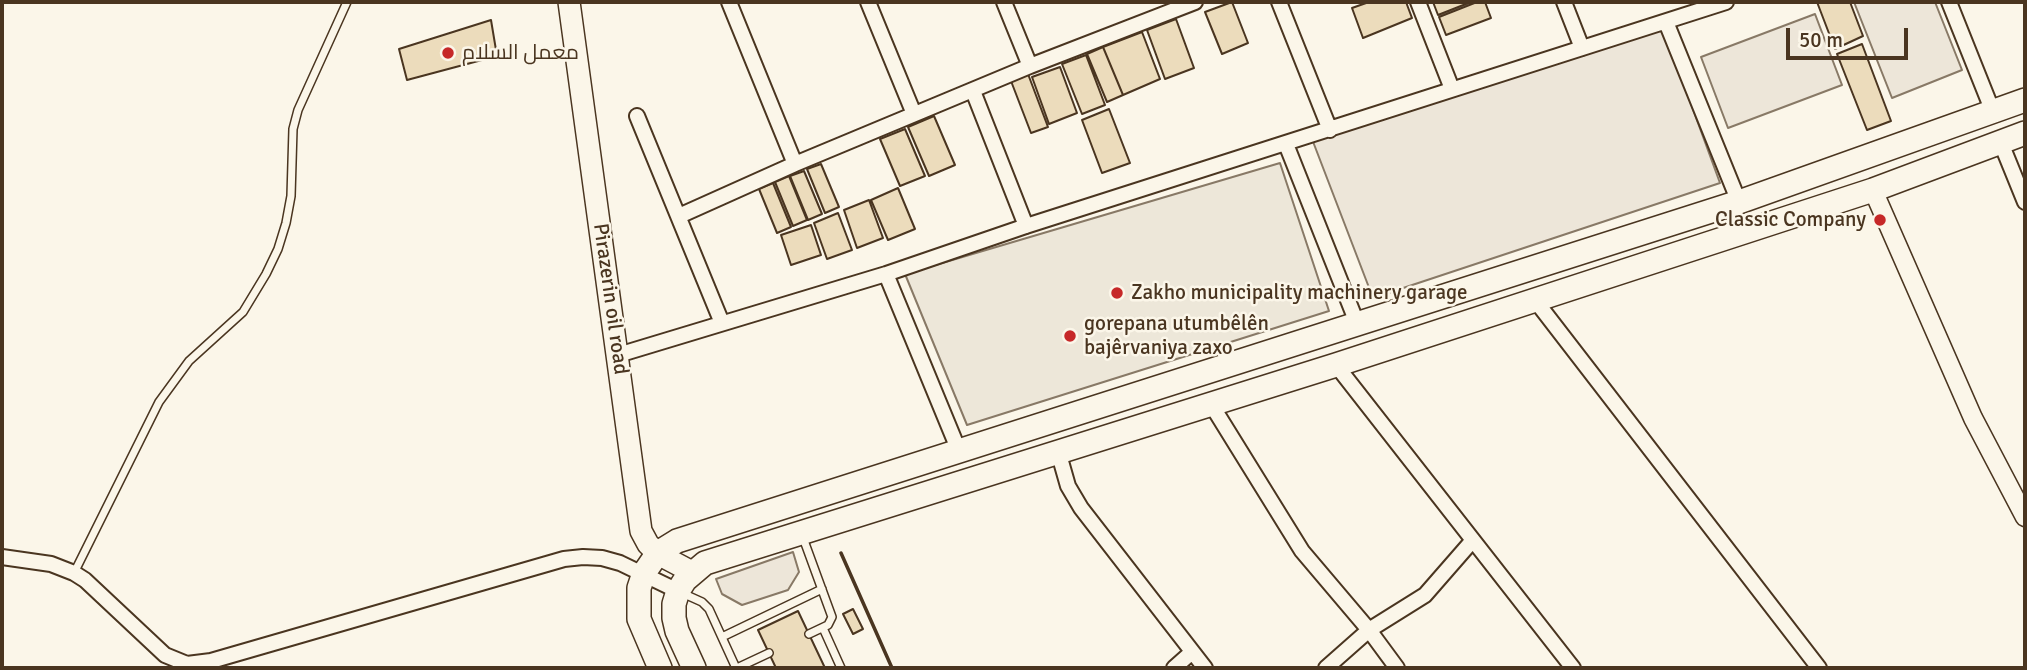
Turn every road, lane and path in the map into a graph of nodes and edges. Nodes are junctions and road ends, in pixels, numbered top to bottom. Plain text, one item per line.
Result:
1 (347, 2) edge
2 (569, 2) edge
3 (729, 2) edge
4 (868, 2) edge
5 (1004, 2) edge
6 (1195, 2) edge
7 (1279, 2) edge
8 (1418, 2) edge
9 (1564, 2) edge
10 (1949, 2) edge
11 (1718, 3) edge
12 (1666, 22) junction
13 (1582, 48) junction
14 (1030, 66) junction
15 (1452, 89) junction
16 (973, 91) junction
17 (2025, 100) edge
18 (1993, 112) junction
19 (914, 114) junction
20 (637, 116) dead end
21 (1330, 130) junction
22 (2025, 134) edge
23 (2001, 143) junction
24 (1286, 144) junction
25 (796, 164) junction
26 (1873, 190) junction
27 (1739, 202) junction
28 (2025, 202) edge
29 (679, 216) junction
30 (1026, 226) junction
31 (886, 274) junction
32 (1535, 300) junction
33 (722, 323) junction
34 (1357, 323) junction
35 (618, 355) junction
36 (1336, 365) junction
37 (1211, 404) junction
38 (959, 451) junction
39 (1058, 451) junction
40 (2025, 517) edge
41 (801, 533) junction
42 (1473, 540) junction
43 (658, 554) junction
44 (2, 556) edge
45 (692, 572) junction
46 (74, 573) junction
47 (644, 573) junction
48 (822, 589) junction
49 (678, 591) junction
50 (822, 628) junction
51 (1369, 630) junction
52 (809, 634) dead end
53 (722, 637) junction
54 (1192, 652) junction
55 (769, 653) dead end
56 (660, 668) edge
57 (694, 668) edge
58 (736, 668) edge
59 (841, 668) edge
60 (1174, 668) edge
61 (1205, 668) edge
62 (1326, 668) edge
63 (1398, 668) edge
64 (1573, 668) edge
65 (1819, 668) edge

1 - 46 lane
2 - 35 main road, Pirazerin oil road
3 - 25 street
4 - 19 street
5 - 14 street
6 - 14 street
7 - 21 street
8 - 15 street
9 - 13 street
10 - 18 street
11 - 12 street
12 - 13 street
12 - 27 street
13 - 15 street
14 - 16 street
15 - 21 street
16 - 19 street
16 - 30 street
17 - 18 main road
18 - 27 main road
19 - 25 street
20 - 29 street
21 - 24 street
22 - 23 main road
23 - 26 main road
23 - 28 street
24 - 30 street
24 - 34 street
25 - 29 street
26 - 32 main road
26 - 40 street
27 - 34 main road
29 - 33 street
30 - 31 street
31 - 33 street
31 - 38 street
32 - 36 main road
32 - 65 street
33 - 35 street
34 - 38 main road
35 - 43 main road, Pirazerin oil road
36 - 37 main road
36 - 42 street
37 - 39 main road
37 - 51 street
38 - 43 main road
39 - 41 main road
39 - 54 street
41 - 45 main road
41 - 48 lane
42 - 51 street
42 - 64 street
43 - 45 main road
43 - 47 main road
44 - 46 street
45 - 49 main road
46 - 47 street
47 - 49 street
47 - 56 main road
48 - 50 lane
48 - 53 lane
49 - 53 lane
49 - 57 main road
50 - 52 lane
50 - 59 lane
51 - 62 street
51 - 63 street
53 - 58 lane
54 - 60 street
54 - 61 street
55 - 58 lane

